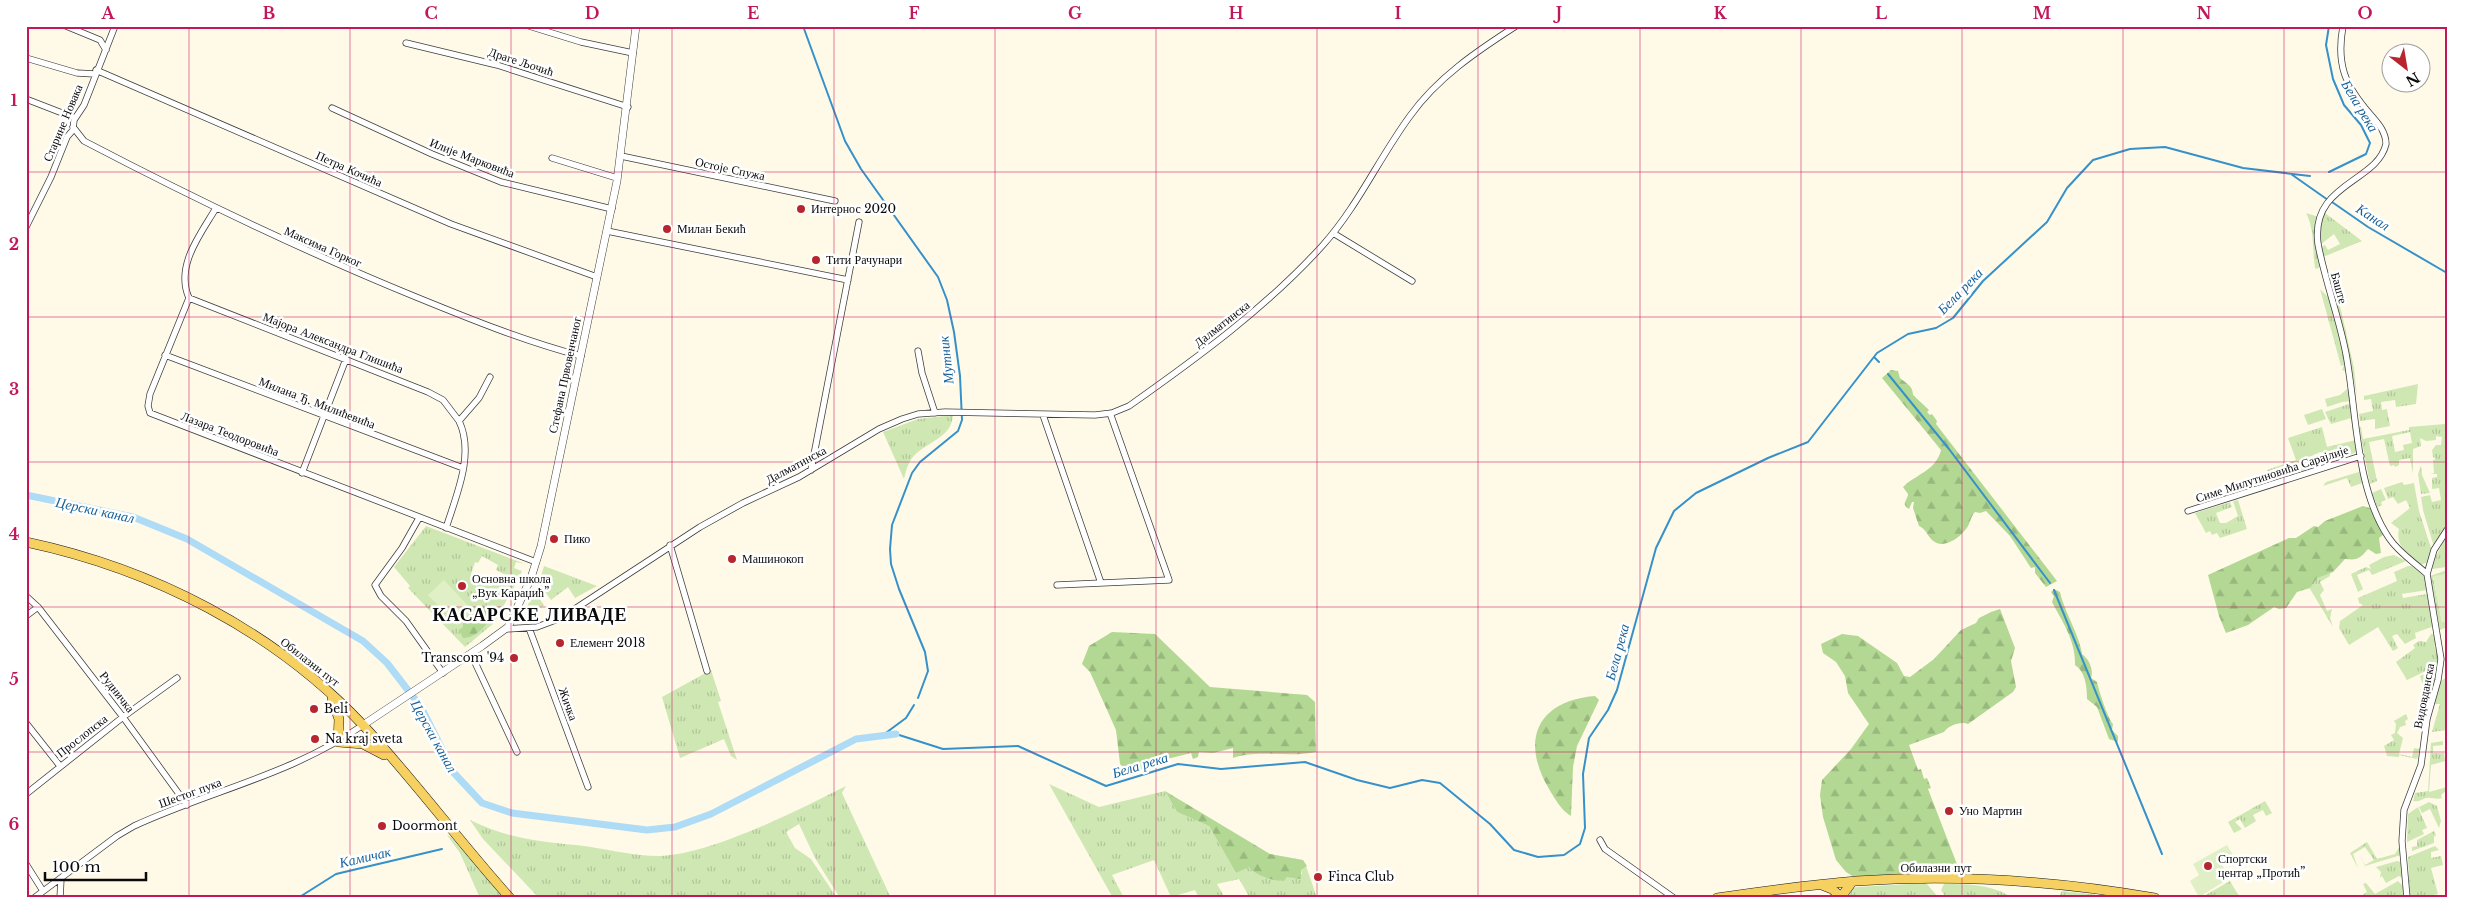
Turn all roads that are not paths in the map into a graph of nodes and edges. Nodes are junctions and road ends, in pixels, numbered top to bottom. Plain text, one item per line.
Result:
1 (66, 26) edge
2 (115, 26) edge
3 (529, 26) edge
4 (636, 26) edge
5 (1516, 26) edge
6 (2343, 26) edge
7 (541, 28) edge
8 (406, 43) dead end
9 (106, 50) junction
10 (633, 53) junction
11 (26, 58) edge
12 (96, 72) junction
13 (26, 99) edge
14 (628, 107) junction
15 (332, 108) dead end
16 (75, 118) junction
17 (73, 127) junction
18 (621, 156) junction
19 (552, 158) dead end
20 (617, 178) junction
21 (835, 201) dead end
22 (216, 208) junction
23 (612, 209) junction
24 (859, 222) dead end
25 (26, 227) edge
26 (607, 231) junction
27 (1333, 233) junction
28 (598, 277) junction
29 (848, 280) junction
30 (1412, 281) dead end
31 (189, 298) junction
32 (918, 351) dead end
33 (165, 355) junction
34 (580, 356) junction
35 (346, 359) junction
36 (490, 377) dead end
37 (936, 413) junction
38 (1110, 414) junction
39 (1043, 415) junction
40 (324, 417) junction
41 (460, 421) junction
42 (2361, 456) junction
43 (463, 468) junction
44 (811, 470) junction
45 (302, 473) junction
46 (2188, 511) dead end
47 (419, 518) junction
48 (446, 528) junction
49 (2447, 530) edge
50 (26, 542) edge
51 (670, 545) junction
52 (536, 562) junction
53 (2427, 574) junction
54 (1102, 583) junction
55 (1058, 585) dead end
56 (26, 596) edge
57 (38, 607) junction
58 (26, 616) edge
59 (529, 628) junction
60 (506, 629) junction
61 (471, 654) junction
62 (706, 671) dead end
63 (443, 673) junction
64 (177, 678) dead end
65 (327, 690) junction
66 (123, 716) junction
67 (26, 723) edge
68 (363, 725) junction
69 (338, 742) junction
70 (517, 752) dead end
71 (390, 757) junction
72 (60, 766) junction
73 (588, 787) dead end
74 (26, 794) edge
75 (187, 805) junction
76 (1600, 840) dead end
77 (26, 864) edge
78 (61, 879) junction
79 (1852, 882) junction
80 (1839, 883) junction
81 (1821, 885) junction
82 (43, 891) junction
83 (34, 898) edge
84 (60, 898) edge
85 (510, 898) edge
86 (1674, 898) edge
87 (1717, 898) edge
88 (1841, 898) edge
89 (2155, 898) edge
90 (2407, 898) edge

1 - 9 street
2 - 9 street, Старине Новака
3 - 7 street
4 - 10 street, Стефана Првовенчаног
5 - 27 street, Далматинска
6 - 42 street, Баште
7 - 10 street
8 - 14 street, Драге Љочић
9 - 12 street, Старине Новака
10 - 14 street, Стефана Првовенчаног
11 - 12 street, Петра Кочића
12 - 16 street, Старине Новака
12 - 28 street, Петра Кочића
13 - 16 street
14 - 18 street, Стефана Првовенчаног
15 - 23 street, Илије Марковића
16 - 17 street, Старине Новака
17 - 22 street, Максима Горког
17 - 25 street, Старине Новака
18 - 20 street, Стефана Првовенчаног
18 - 21 street, Остоје Спужа
19 - 20 street
20 - 23 street, Стефана Првовенчаног
22 - 31 street
22 - 34 street, Максима Горког
23 - 26 street, Стефана Првовенчаног
24 - 29 street
26 - 28 street, Стефана Првовенчаног
26 - 29 street
27 - 30 street
27 - 38 street, Далматинска
28 - 34 street, Стефана Првовенчаног
29 - 44 street
31 - 33 street, Лазара Теодоровића
31 - 35 street, Мајора Александра Глишића
32 - 37 street
33 - 40 street, Милана Ђ. Милићевића
33 - 45 street, Лазара Теодоровића
34 - 52 street, Стефана Првовенчаног
35 - 40 street
35 - 41 street, Мајора Александра Глишића
36 - 41 street
37 - 39 street, Далматинска
37 - 44 street, Далматинска
38 - 39 street, Далматинска
38 - 54 street
39 - 54 street
40 - 43 street, Милана Ђ. Милићевића
40 - 45 street
41 - 43 street
42 - 46 street, Симе Милутиновића Сарајлије
42 - 53 street, Баште
43 - 48 street
44 - 51 street, Далматинска
45 - 47 street, Лазара Теодоровића
47 - 48 street, Лазара Теодоровића
47 - 63 street
48 - 52 street, Лазара Теодоровића
49 - 53 street, Видовданска
50 - 65 main road, Обилазни пут
51 - 59 street, Далматинска
51 - 62 street
52 - 60 street, Стефана Првовенчаног
53 - 90 street, Видовданска
54 - 55 street
56 - 57 street, Рудничка
57 - 58 street
57 - 66 street, Рудничка
59 - 60 street, Далматинска
59 - 73 street, Жичка
60 - 61 street, Стефана Првовенчаног
61 - 63 street, Стефана Првовенчаног
61 - 70 street
63 - 68 street, Стефана Првовенчаног
64 - 66 street, Прослопска
65 - 68 main road, Обилазни пут
65 - 69 main road
66 - 72 street, Прослопска
66 - 75 street, Рудничка
67 - 72 street
68 - 69 street, Шестог пука
68 - 71 main road, Обилазни пут
69 - 71 main road
69 - 75 street, Шестог пука
71 - 85 main road, Обилазни пут
72 - 74 street, Прослопска
75 - 78 street, Шестог пука
76 - 86 street
77 - 82 street
78 - 82 street, Шестог пука
78 - 84 street
79 - 80 main road, Обилазни пут
79 - 88 main road
79 - 89 main road, Обилазни пут
80 - 81 main road, Обилазни пут
80 - 88 street
81 - 87 main road, Обилазни пут
81 - 88 main road
82 - 83 street, Шестог пука

